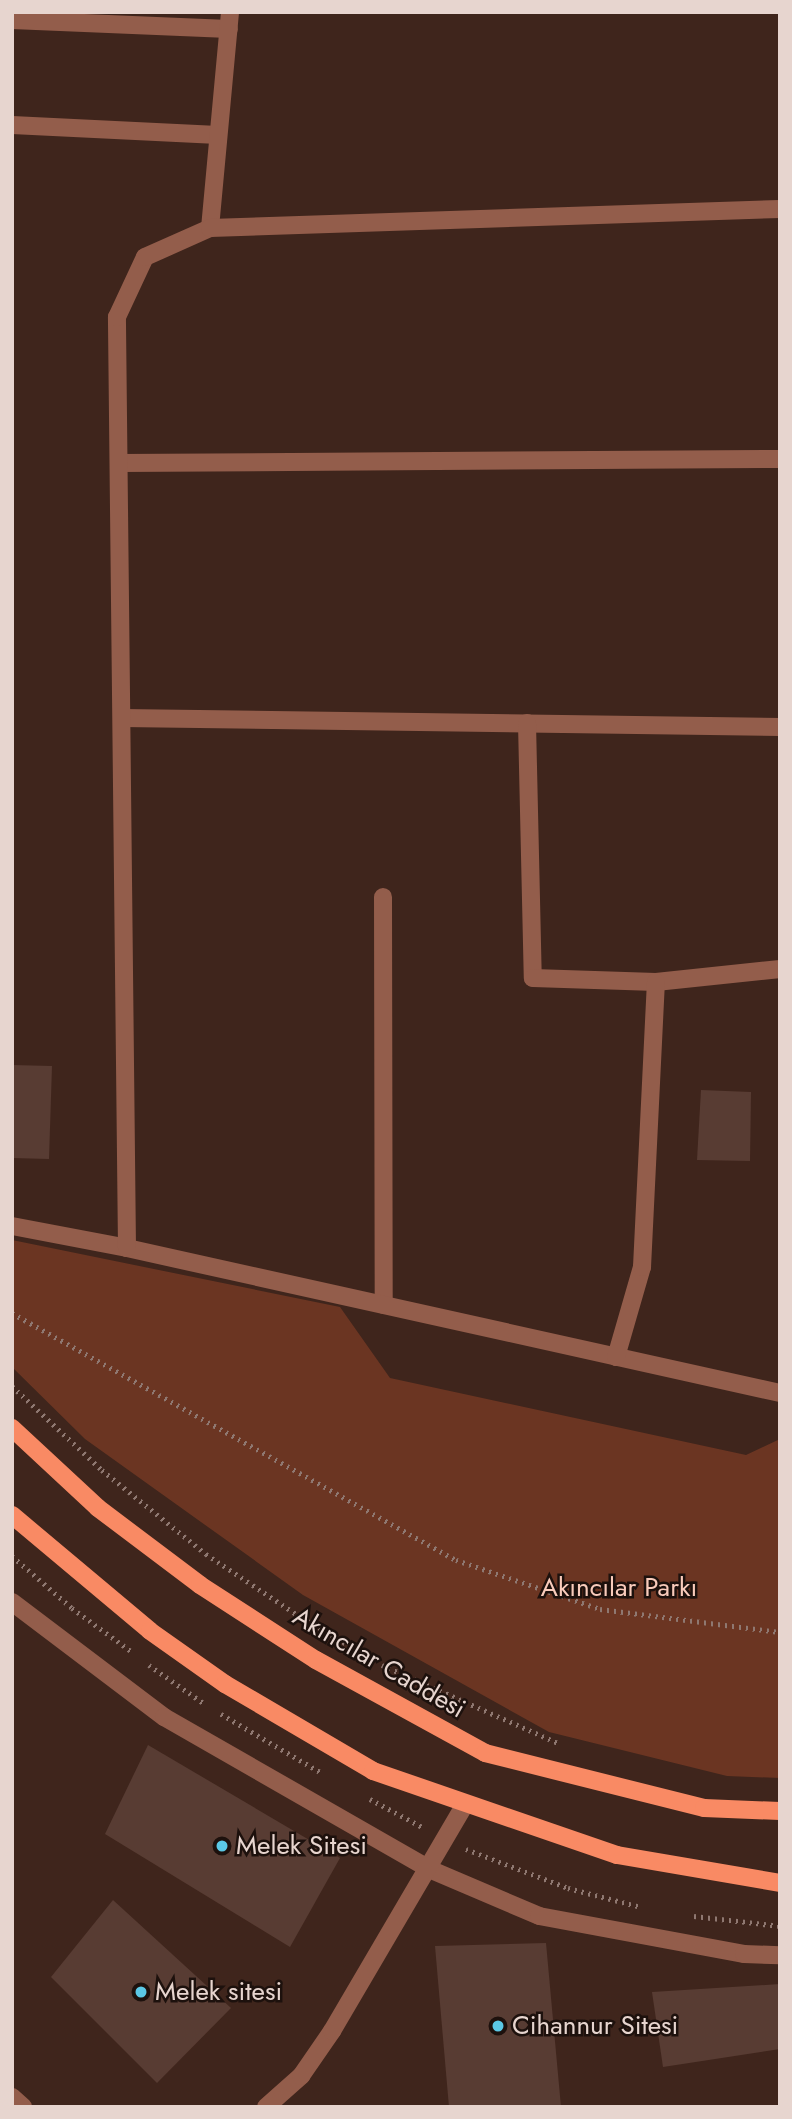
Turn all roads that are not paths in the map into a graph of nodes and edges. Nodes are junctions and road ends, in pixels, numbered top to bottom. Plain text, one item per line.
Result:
1 (12, 20) edge
2 (229, 20) edge
3 (12, 125) edge
4 (218, 135) junction
5 (780, 209) edge
6 (210, 228) junction
7 (780, 459) edge
8 (119, 463) junction
9 (122, 718) junction
10 (527, 723) junction
11 (780, 727) edge
12 (383, 897) dead end
13 (780, 969) edge
14 (656, 982) junction
15 (12, 1226) edge
16 (127, 1248) junction
17 (384, 1305) junction
18 (616, 1357) junction
19 (780, 1393) edge
20 (12, 1428) edge
21 (12, 1515) edge
22 (12, 1602) edge
23 (465, 1804) junction
24 (780, 1811) edge
25 (429, 1869) junction
26 (780, 1883) edge
27 (780, 1955) edge
28 (12, 2097) edge
29 (23, 2107) edge
30 (266, 2107) edge

1 - 2 street
2 - 4 street
3 - 4 street
4 - 6 street
5 - 6 street
6 - 8 street
7 - 8 street
8 - 9 street
9 - 10 street
9 - 16 street
10 - 11 street
10 - 14 street
12 - 17 street
13 - 14 street
14 - 18 street
15 - 16 street
16 - 17 street
17 - 18 street
18 - 19 street
20 - 24 main road, Akıncılar Caddesi
21 - 23 main road
22 - 25 street
23 - 25 street
23 - 26 main road
25 - 27 street
25 - 30 street
28 - 29 street

